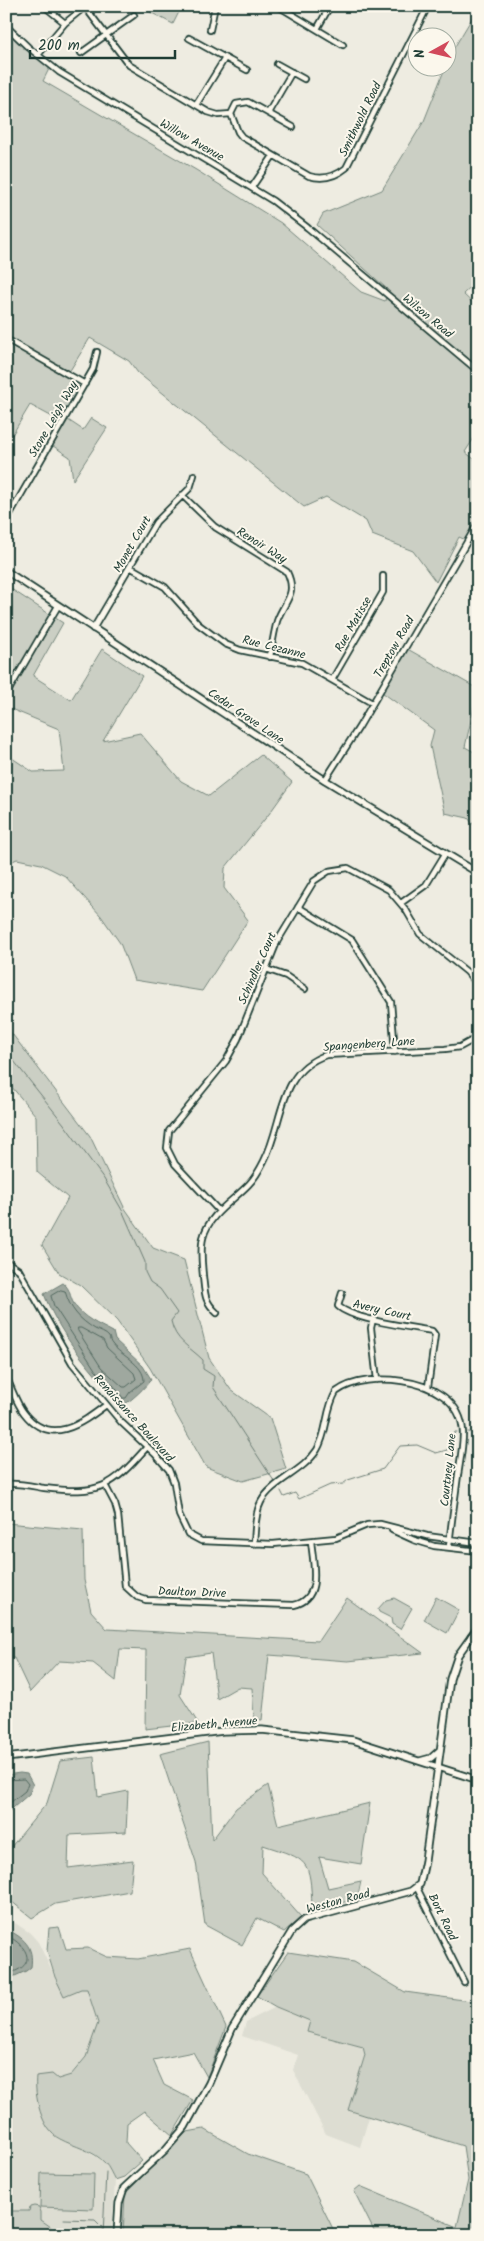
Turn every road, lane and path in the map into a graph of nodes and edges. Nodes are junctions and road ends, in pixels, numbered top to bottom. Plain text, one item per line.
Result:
1 (44, 6) edge
2 (86, 6) edge
3 (215, 6) edge
4 (278, 6) edge
5 (330, 6) edge
6 (428, 6) edge
7 (134, 15) dead end
8 (65, 23) junction
9 (6, 26) edge
10 (316, 29) junction
11 (210, 30) dead end
12 (106, 35) junction
13 (189, 38) dead end
14 (344, 45) dead end
15 (81, 52) dead end
16 (38, 56) junction
17 (225, 58) junction
18 (277, 64) dead end
19 (247, 70) dead end
20 (292, 72) junction
21 (304, 79) dead end
22 (196, 105) junction
23 (268, 112) junction
24 (231, 114) junction
25 (293, 128) dead end
26 (273, 156) junction
27 (252, 187) junction
28 (366, 276) joint
29 (6, 339) edge
30 (97, 352) dead end
31 (478, 371) edge
32 (84, 384) junction
33 (194, 475) dead end
34 (182, 496) junction
35 (8, 515) edge
36 (6, 521) edge
37 (478, 523) edge
38 (130, 567) junction
39 (6, 572) edge
40 (383, 576) dead end
41 (58, 606) junction
42 (93, 629) junction
43 (270, 657) junction
44 (332, 680) junction
45 (6, 695) edge
46 (372, 704) junction
47 (326, 780) junction
48 (445, 854) junction
49 (478, 873) edge
50 (401, 904) junction
51 (298, 907) junction
52 (266, 969) junction
53 (478, 985) edge
54 (305, 989) dead end
55 (478, 1037) edge
56 (395, 1052) junction
57 (219, 1211) junction
58 (6, 1261) edge
59 (342, 1292) dead end
60 (217, 1313) dead end
61 (373, 1320) junction
62 (6, 1377) edge
63 (377, 1380) junction
64 (428, 1387) junction
65 (106, 1405) junction
66 (147, 1447) junction
67 (6, 1484) edge
68 (105, 1485) junction
69 (380, 1524) junction
70 (450, 1538) junction
71 (311, 1541) junction
72 (478, 1543) edge
73 (254, 1544) junction
74 (449, 1548) junction
75 (478, 1551) edge
76 (478, 1627) edge
77 (471, 1636) junction
78 (478, 1642) edge
79 (441, 1748) junction
80 (6, 1758) edge
81 (418, 1761) junction
82 (438, 1768) junction
83 (478, 1780) edge
84 (417, 1888) junction
85 (464, 1982) dead end
86 (117, 2235) edge

1 - 8 street
2 - 8 street
2 - 12 street
3 - 11 street
4 - 10 street
5 - 10 street
6 - 26 street, Smithwold Road
7 - 12 street
8 - 16 street
9 - 16 street, Willow Avenue
10 - 14 street
12 - 15 street
12 - 22 street
13 - 17 street
16 - 27 street, Willow Avenue
17 - 19 street
17 - 22 street
18 - 20 street
20 - 21 street
20 - 23 street
22 - 24 street
23 - 24 street
23 - 25 street
24 - 26 street, Smithwold Road
26 - 27 street
27 - 28 street, Willow Avenue
28 - 31 street, Wilson Road
29 - 32 street
30 - 32 street, Stone Leigh Way
32 - 35 street, Stone Leigh Way
33 - 34 street, Monet Court
34 - 38 street, Monet Court
34 - 43 street, Renoir Way
35 - 36 street, Stone Leigh Way
37 - 46 street, Treptow Road
38 - 42 street, Monet Court
38 - 43 street, Rue Cezanne
39 - 41 street, Cedar Grove Lane
40 - 44 street, Rue Matisse
41 - 42 street, Cedar Grove Lane
41 - 45 street
42 - 47 street, Cedar Grove Lane
43 - 44 street, Rue Cezanne
44 - 46 street, Rue Cezanne
46 - 47 street, Treptow Road
47 - 48 street, Cedar Grove Lane
48 - 49 street, Cedar Grove Lane
48 - 50 street
50 - 51 street, Schindler Court
50 - 53 street, Schindler Court
51 - 52 street, Schindler Court
51 - 56 street
52 - 54 street
52 - 57 street, Schindler Court
55 - 56 street, Spangenberg Lane
56 - 57 street, Spangenberg Lane
57 - 60 street, Spangenberg Lane
58 - 65 street, Renaissance Boulevard
59 - 61 street, Avery Court
61 - 63 street
61 - 64 street, Avery Court
62 - 65 street
63 - 64 street, Courtney Lane
63 - 73 street, Courtney Lane
64 - 70 street, Courtney Lane
65 - 66 street, Renaissance Boulevard
66 - 68 street
66 - 73 street, Renaissance Boulevard
67 - 68 street
68 - 71 street, Daulton Drive
69 - 70 street, Renaissance Boulevard
69 - 71 street, Renaissance Boulevard
69 - 74 street
70 - 72 street, Renaissance Boulevard
70 - 74 street, Courtney Lane
71 - 73 street, Renaissance Boulevard
74 - 75 street
76 - 77 street
77 - 78 street
77 - 79 street
79 - 81 street
79 - 82 street
80 - 81 street, Elizabeth Avenue
81 - 82 street, Elizabeth Avenue
82 - 83 street, Elizabeth Avenue
82 - 84 street
84 - 85 street, Bort Road
84 - 86 street, Weston Road

